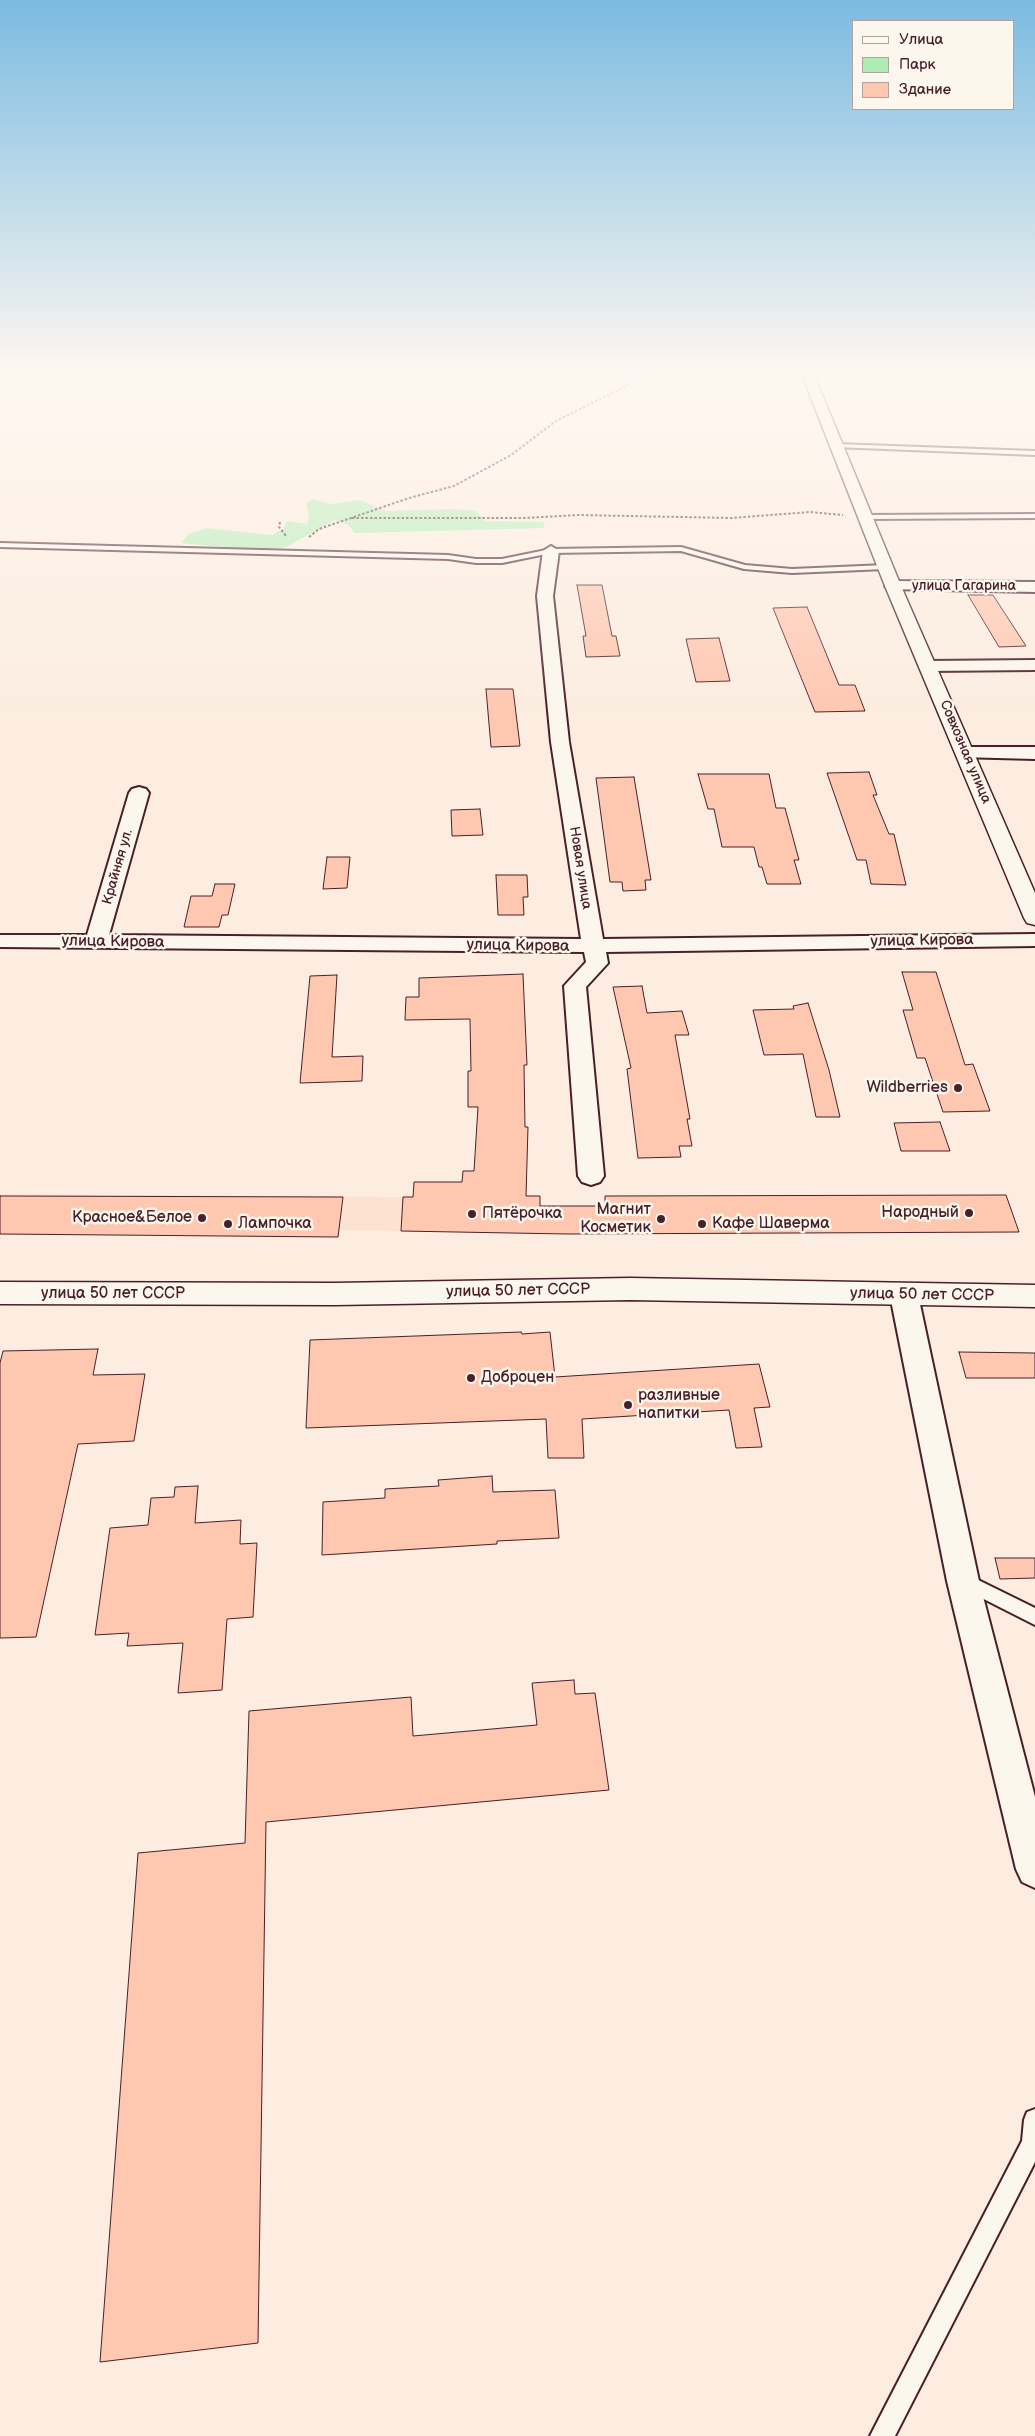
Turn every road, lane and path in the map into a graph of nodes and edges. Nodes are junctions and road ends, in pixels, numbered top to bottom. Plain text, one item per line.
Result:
1 (444, 489) edge
2 (853, 489) edge
3 (1035, 516) edge
4 (865, 517) junction
5 (352, 518) junction
6 (280, 522) dead end
7 (298, 544) junction
8 (0, 545) edge
9 (551, 551) junction
10 (270, 553) junction
11 (885, 567) junction
12 (893, 586) junction
13 (1035, 586) edge
14 (1035, 665) edge
15 (929, 666) junction
16 (1035, 752) edge
17 (964, 753) junction
18 (140, 793) dead end
19 (1035, 918) edge
20 (1035, 940) edge
21 (0, 941) edge
22 (96, 942) junction
23 (593, 946) junction
24 (591, 1176) dead end
25 (0, 1293) edge
26 (904, 1295) junction
27 (1035, 1296) edge
28 (963, 1581) junction
29 (1035, 1617) edge
30 (1035, 1869) edge
31 (1035, 2120) edge
32 (882, 2436) edge

1 - 5 path
2 - 4 main road, Совхозная улица
3 - 4 lane
4 - 5 path
4 - 11 main road, Совхозная улица
5 - 7 path
6 - 7 path
7 - 10 path
8 - 10 lane
9 - 10 lane
9 - 11 lane
9 - 23 street, Новая улица
11 - 12 main road, Совхозная улица
12 - 13 street, улица Гагарина
12 - 15 main road, Совхозная улица
14 - 15 street
15 - 17 main road, Совхозная улица
16 - 17 street
17 - 19 main road, Совхозная улица
18 - 22 street, Крайняя ул.
20 - 23 street, улица Кирова
21 - 22 street, улица Кирова
22 - 23 street, улица Кирова
23 - 24 street, Новая улица
25 - 26 main road, улица 50 лет СССР
26 - 27 main road, улица 50 лет СССР
26 - 28 street
28 - 29 lane
28 - 30 street
31 - 32 lane

